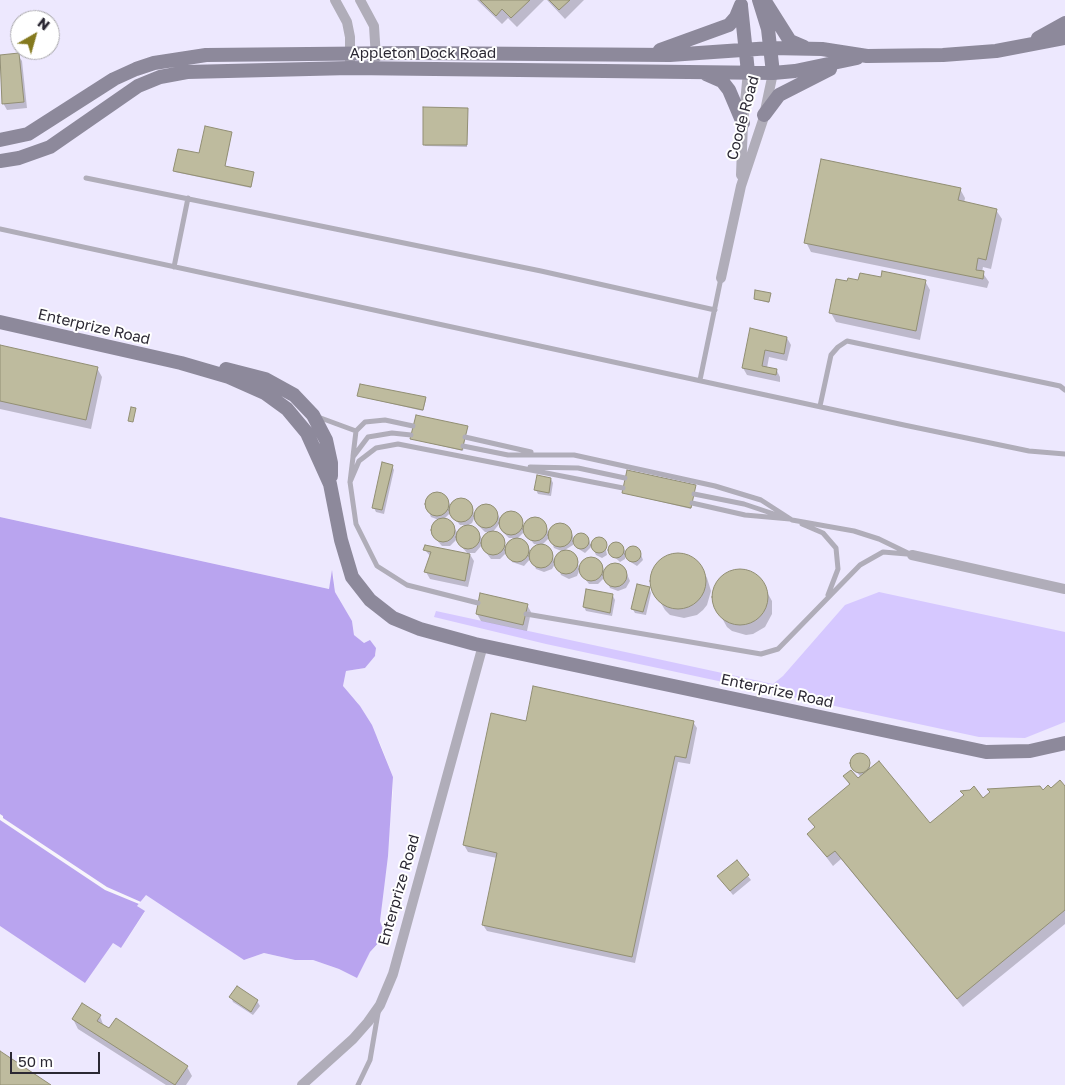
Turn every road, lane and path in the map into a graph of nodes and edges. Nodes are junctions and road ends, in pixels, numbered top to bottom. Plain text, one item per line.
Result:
1 (335, 0) edge
2 (360, 0) edge
3 (758, 0) edge
4 (764, 0) edge
5 (741, 2) edge
6 (1065, 23) edge
7 (1065, 38) edge
8 (1029, 44) junction
9 (771, 48) junction
10 (746, 49) junction
11 (810, 49) junction
12 (350, 53) junction
13 (376, 53) junction
14 (642, 55) junction
15 (864, 57) junction
16 (350, 68) junction
17 (377, 68) junction
18 (748, 72) junction
19 (702, 73) junction
20 (772, 73) junction
21 (764, 115) junction
22 (743, 123) junction
23 (0, 140) edge
24 (0, 162) edge
25 (86, 178) dead end
26 (741, 186) junction
27 (188, 198) junction
28 (0, 230) edge
29 (174, 267) junction
30 (721, 278) joint
31 (715, 310) junction
32 (0, 322) edge
33 (181, 363) junction
34 (700, 380) junction
35 (1065, 390) edge
36 (820, 406) junction
37 (313, 415) junction
38 (413, 426) dead end
39 (356, 430) junction
40 (411, 435) dead end
41 (465, 437) dead end
42 (463, 446) dead end
43 (541, 454) junction
44 (1065, 454) edge
45 (353, 457) junction
46 (517, 467) junction
47 (626, 478) dead end
48 (350, 482) junction
49 (330, 484) junction
50 (623, 488) dead end
51 (694, 494) dead end
52 (692, 503) dead end
53 (792, 520) junction
54 (912, 555) junction
55 (1065, 589) edge
56 (828, 597) junction
57 (478, 603) dead end
58 (526, 614) dead end
59 (483, 645) junction
60 (1065, 743) edge
61 (380, 1005) junction
62 (314, 1080) edge
63 (302, 1085) edge
64 (358, 1085) edge

1 - 12 street
2 - 13 street
3 - 9 street, Coode Road
4 - 11 street
5 - 10 street, Coode Road
5 - 14 street
6 - 8 street, Appleton Dock Road
7 - 8 street, Appleton Dock Road
8 - 15 street, Appleton Dock Road
9 - 10 street, Appleton Dock Road
9 - 11 street, Appleton Dock Road
9 - 20 street, Coode Road
10 - 14 street, Appleton Dock Road
10 - 18 street, Coode Road
11 - 15 street, Appleton Dock Road
12 - 13 street, Appleton Dock Road
12 - 16 street
12 - 23 street, Appleton Dock Road
13 - 14 street, Appleton Dock Road
13 - 17 street
15 - 20 street, Appleton Dock Road
15 - 21 street
16 - 17 street, Appleton Dock Road
16 - 24 street, Appleton Dock Road
17 - 19 street, Appleton Dock Road
18 - 19 street, Appleton Dock Road
18 - 20 street, Appleton Dock Road
18 - 22 street, Coode Road
19 - 22 street
20 - 21 street, Coode Road
21 - 26 street, Coode Road
22 - 26 street, Coode Road
25 - 27 lane
26 - 30 street, Coode Road
27 - 29 lane
27 - 31 lane
28 - 29 lane
29 - 34 lane
30 - 31 lane
31 - 34 lane
32 - 33 street, Enterprize Road
33 - 37 street, Enterprize Road
33 - 49 street, Enterprize Road
34 - 36 lane
35 - 36 lane
36 - 44 lane
37 - 39 lane
37 - 49 street, Enterprize Road
38 - 39 lane
39 - 45 lane
40 - 45 lane
41 - 43 lane
42 - 43 lane
43 - 53 lane
45 - 48 lane
46 - 47 lane
46 - 48 lane
46 - 50 lane
48 - 57 lane
49 - 59 street, Enterprize Road
51 - 53 lane
52 - 53 lane
53 - 54 lane
53 - 56 lane
54 - 55 street
54 - 56 lane
56 - 58 lane
59 - 60 street, Enterprize Road
59 - 61 street, Enterprize Road
61 - 62 street, Enterprize Road
61 - 64 lane
62 - 63 street, Enterprize Road

